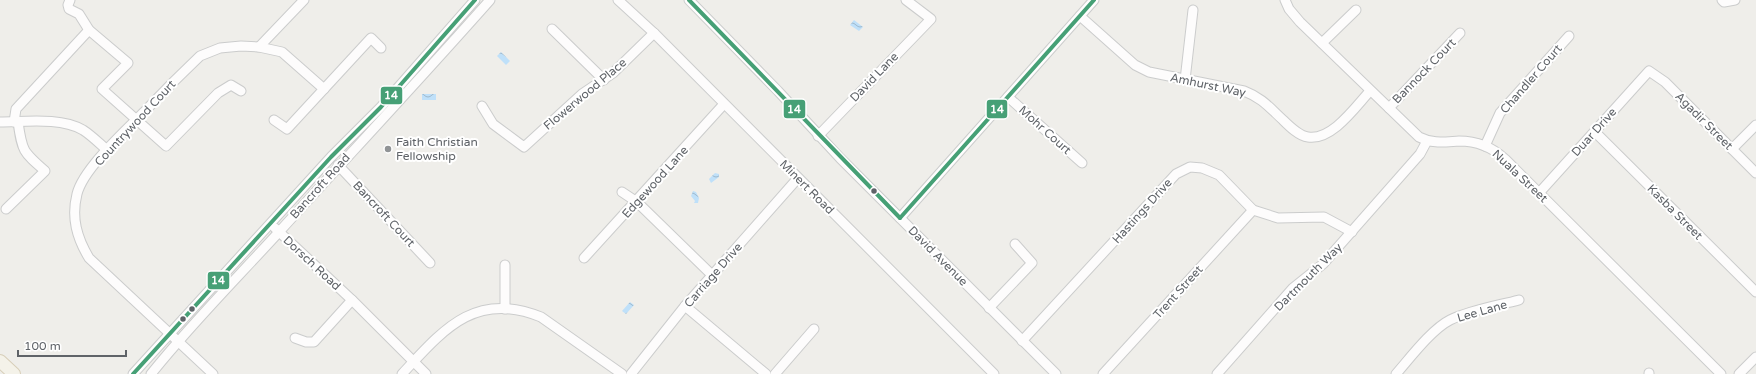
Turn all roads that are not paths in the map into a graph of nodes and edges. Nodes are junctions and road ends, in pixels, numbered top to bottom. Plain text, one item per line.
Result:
1 (70, 0) edge
2 (304, 0) edge
3 (475, 0) edge
4 (490, 0) edge
5 (618, 0) edge
6 (689, 0) edge
7 (906, 0) edge
8 (1094, 0) edge
9 (1285, 0) edge
10 (1722, 0) edge
11 (1736, 0) edge
12 (1193, 10) dead end
13 (1356, 10) dead end
14 (1080, 16) junction
15 (552, 28) dead end
16 (90, 30) junction
17 (654, 33) junction
18 (1460, 34) dead end
19 (1569, 36) dead end
20 (1322, 43) junction
21 (259, 47) junction
22 (381, 48) dead end
23 (1650, 71) joint
24 (604, 80) junction
25 (1185, 80) junction
26 (324, 89) junction
27 (241, 91) dead end
28 (1370, 91) junction
29 (1008, 97) junction
30 (724, 104) junction
31 (482, 106) dead end
32 (1389, 108) junction
33 (136, 120) junction
34 (274, 120) dead end
35 (0, 122) edge
36 (16, 122) junction
37 (1756, 125) edge
38 (1595, 132) junction
39 (818, 136) junction
40 (1427, 141) junction
41 (1485, 146) junction
42 (1732, 149) junction
43 (107, 150) junction
44 (1082, 163) dead end
45 (338, 165) junction
46 (1756, 173) edge
47 (798, 178) junction
48 (622, 192) dead end
49 (1539, 193) junction
50 (637, 202) junction
51 (6, 210) dead end
52 (1253, 210) junction
53 (900, 218) junction
54 (271, 224) junction
55 (279, 232) junction
56 (1352, 232) junction
57 (1015, 244) dead end
58 (584, 258) dead end
59 (430, 262) dead end
60 (505, 265) dead end
61 (712, 275) junction
62 (1756, 292) edge
63 (352, 300) junction
64 (1519, 300) dead end
65 (685, 306) junction
66 (990, 308) junction
67 (505, 309) junction
68 (814, 329) dead end
69 (171, 333) junction
70 (295, 338) dead end
71 (179, 340) junction
72 (1022, 341) junction
73 (1756, 357) edge
74 (0, 361) edge
75 (413, 362) junction
76 (14, 374) edge
77 (133, 374) edge
78 (152, 374) edge
79 (213, 374) edge
80 (402, 374) edge
81 (426, 374) edge
82 (622, 374) edge
83 (631, 374) edge
84 (766, 374) edge
85 (775, 374) edge
86 (994, 374) edge
87 (1056, 374) edge
88 (1103, 374) edge
89 (1217, 374) edge
90 (1396, 374) edge
91 (1721, 374) edge
92 (1739, 374) edge

1 - 16 street
2 - 21 street
3 - 54 street, Bancroft Road
4 - 45 street, Bancroft Road
5 - 17 street, Minert Road
6 - 39 street, David Avenue
7 - 39 street, David Lane
8 - 14 street
9 - 20 street
10 - 11 street
12 - 25 street
13 - 20 street
14 - 25 street, Amhurst Way
14 - 29 street
15 - 24 street
16 - 33 street
16 - 36 street
17 - 24 street, Flowerwood Place
17 - 30 street, Minert Road
18 - 32 street, Bannock Court
19 - 41 street, Chandler Court
20 - 28 street
21 - 26 street, Countrywood Court
21 - 33 street, Countrywood Court
22 - 26 street
23 - 38 street, Duar Drive
23 - 42 street, Agadir Street
24 - 31 street, Flowerwood Place
25 - 28 street, Amhurst Way
26 - 34 street
27 - 33 street
28 - 32 street
29 - 44 street, Mohr Court
29 - 53 street
30 - 47 street, Minert Road
30 - 50 street, Edgewood Lane
32 - 40 street
33 - 43 street, Countrywood Court
35 - 36 street
36 - 43 street
36 - 51 street
37 - 42 street
38 - 49 street, Duar Drive
38 - 62 street, Kasba Street
39 - 53 street, David Avenue
40 - 41 street, Nuala Street
40 - 56 street, Dartmouth Way
41 - 49 street, Nuala Street
42 - 46 street, Agadir Street
43 - 69 street, Countrywood Court
45 - 55 street, Bancroft Road
45 - 59 street, Bancroft Court
47 - 61 street, Carriage Drive
47 - 86 street, Minert Road
48 - 50 street
49 - 91 street, Nuala Street
50 - 58 street, Edgewood Lane
50 - 61 street
52 - 56 street, Hastings Drive
52 - 72 street, Hastings Drive
52 - 88 street, Trent Street
53 - 66 street, David Avenue
54 - 55 street, Dorsch Road
54 - 69 street, Bancroft Road
55 - 63 street, Dorsch Road
55 - 71 street, Bancroft Road
56 - 89 street, Dartmouth Way
57 - 66 street
60 - 67 street
61 - 65 street, Carriage Drive
63 - 70 street
63 - 75 street, Dorsch Road
64 - 90 street, Lee Lane
65 - 83 street, Carriage Drive
65 - 84 street
66 - 72 street, David Avenue
67 - 75 street
67 - 82 street
68 - 85 street
69 - 71 street, Countrywood Court
69 - 77 street, Bancroft Road
71 - 78 street, Bancroft Road
71 - 79 street, Countrywood Court
72 - 87 street, David Avenue
73 - 92 street
74 - 76 main road
75 - 80 street
75 - 81 street, Dorsch Road

